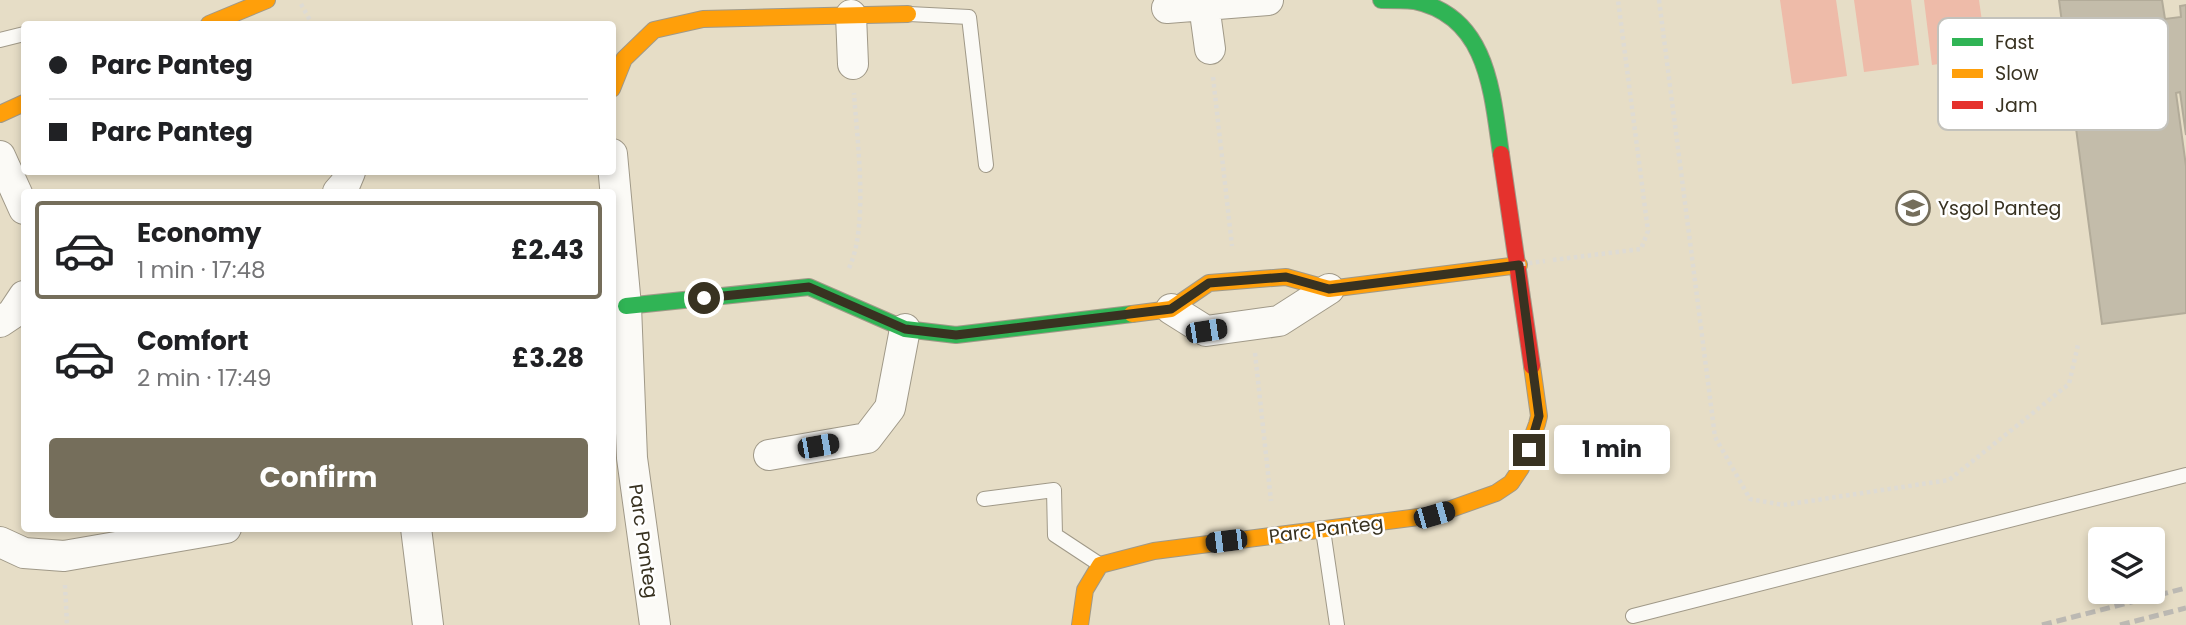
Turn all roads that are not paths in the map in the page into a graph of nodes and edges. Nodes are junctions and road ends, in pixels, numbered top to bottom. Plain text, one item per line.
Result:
1 (267, 0) edge
2 (1268, 0) edge
3 (1381, 0) edge
4 (1204, 5) junction
5 (1167, 8) dead end
6 (908, 14) joint
7 (851, 15) junction
8 (216, 21) edge
9 (21, 35) edge
10 (0, 40) edge
11 (1210, 49) road end
12 (853, 64) road end
13 (616, 79) edge
14 (21, 104) edge
15 (0, 114) edge
16 (0, 156) edge
17 (986, 165) dead end
18 (616, 197) edge
19 (21, 202) edge
20 (1517, 265) junction
21 (1329, 289) junction
22 (21, 300) edge
23 (626, 306) junction
24 (1171, 309) junction
25 (0, 322) edge
26 (905, 329) junction
27 (769, 455) dead end
28 (622, 459) edge
29 (2186, 475) edge
30 (985, 499) dead end
31 (1323, 529) junction
32 (198, 532) edge
33 (416, 532) edge
34 (0, 542) edge
35 (1100, 565) junction
36 (1633, 616) dead end
37 (428, 625) edge
38 (655, 625) edge
39 (1080, 625) edge
40 (1337, 625) edge

1 - 8 street
2 - 4 street
3 - 20 street, Parc Panteg
4 - 5 street
4 - 11 street
6 - 7 street
6 - 17 lane
7 - 12 street
7 - 13 street
9 - 10 lane
14 - 15 street
16 - 19 street
18 - 23 street, Parc Panteg
20 - 21 street
20 - 31 street, Parc Panteg
21 - 24 street
21 - 24 street
22 - 25 street
23 - 26 street
23 - 28 street, Parc Panteg
24 - 26 street
26 - 27 street
28 - 38 street, Parc Panteg
29 - 36 lane
30 - 35 lane
31 - 35 street, Parc Panteg
31 - 40 lane
32 - 34 street
33 - 37 street
35 - 39 street

